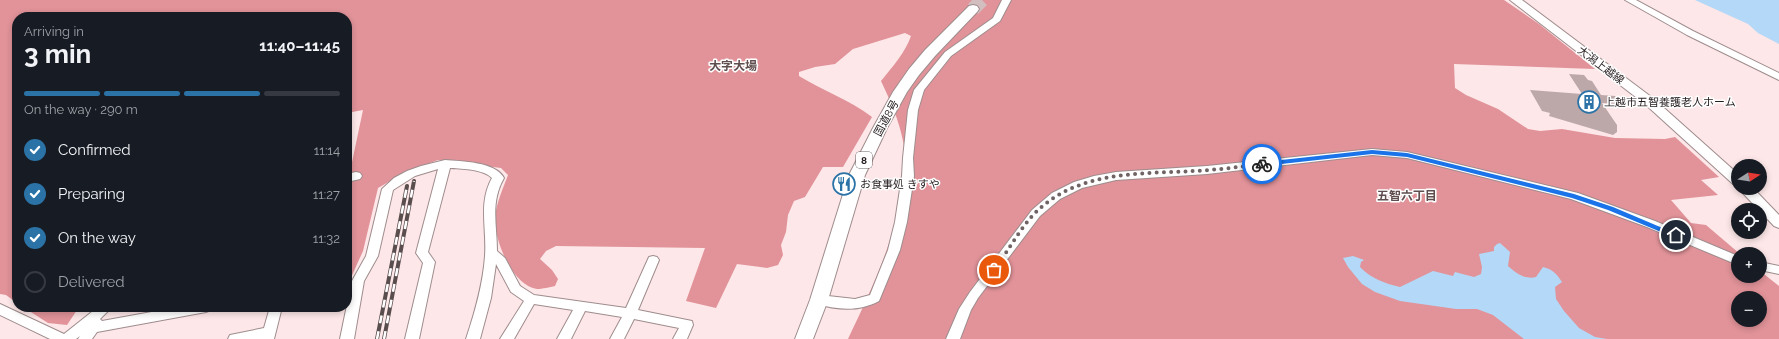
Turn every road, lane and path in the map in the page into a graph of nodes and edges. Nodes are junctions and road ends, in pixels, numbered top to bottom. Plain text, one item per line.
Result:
1 (1007, 0) edge
2 (1515, 0) edge
3 (1629, 0) edge
4 (973, 8) tunnel mouth
5 (1779, 77) edge
6 (445, 164) junction
7 (1731, 176) edge
8 (1752, 195) edge
9 (1779, 223) edge
10 (491, 253) junction
11 (1731, 258) edge
12 (653, 260) dead end
13 (1767, 267) edge
14 (1779, 270) edge
15 (531, 299) junction
16 (819, 300) junction
17 (582, 306) junction
18 (0, 309) edge
19 (101, 312) edge
20 (103, 312) edge
21 (184, 312) edge
22 (275, 312) edge
23 (630, 313) junction
24 (89, 334) edge
25 (269, 336) edge
26 (62, 339) edge
27 (67, 339) edge
28 (235, 339) edge
29 (347, 339) edge
30 (412, 339) edge
31 (473, 339) edge
32 (507, 339) edge
33 (564, 339) edge
34 (617, 339) edge
35 (680, 339) edge
36 (804, 339) edge
37 (953, 339) edge

1 - 16 street
2 - 7 main road, 大潟上越線
3 - 5 street
4 - 16 highway, 国道8号 / 8
6 - 10 street
6 - 29 street
6 - 30 street
8 - 9 main road
10 - 15 street
10 - 31 street
11 - 37 street
12 - 23 street
13 - 14 street
15 - 17 street
15 - 32 street
16 - 36 highway, 国道8号 / 8
17 - 23 street
17 - 33 street
18 - 26 street
19 - 27 street
20 - 24 street
21 - 24 street
22 - 25 street
23 - 34 street
23 - 35 street
25 - 28 street

